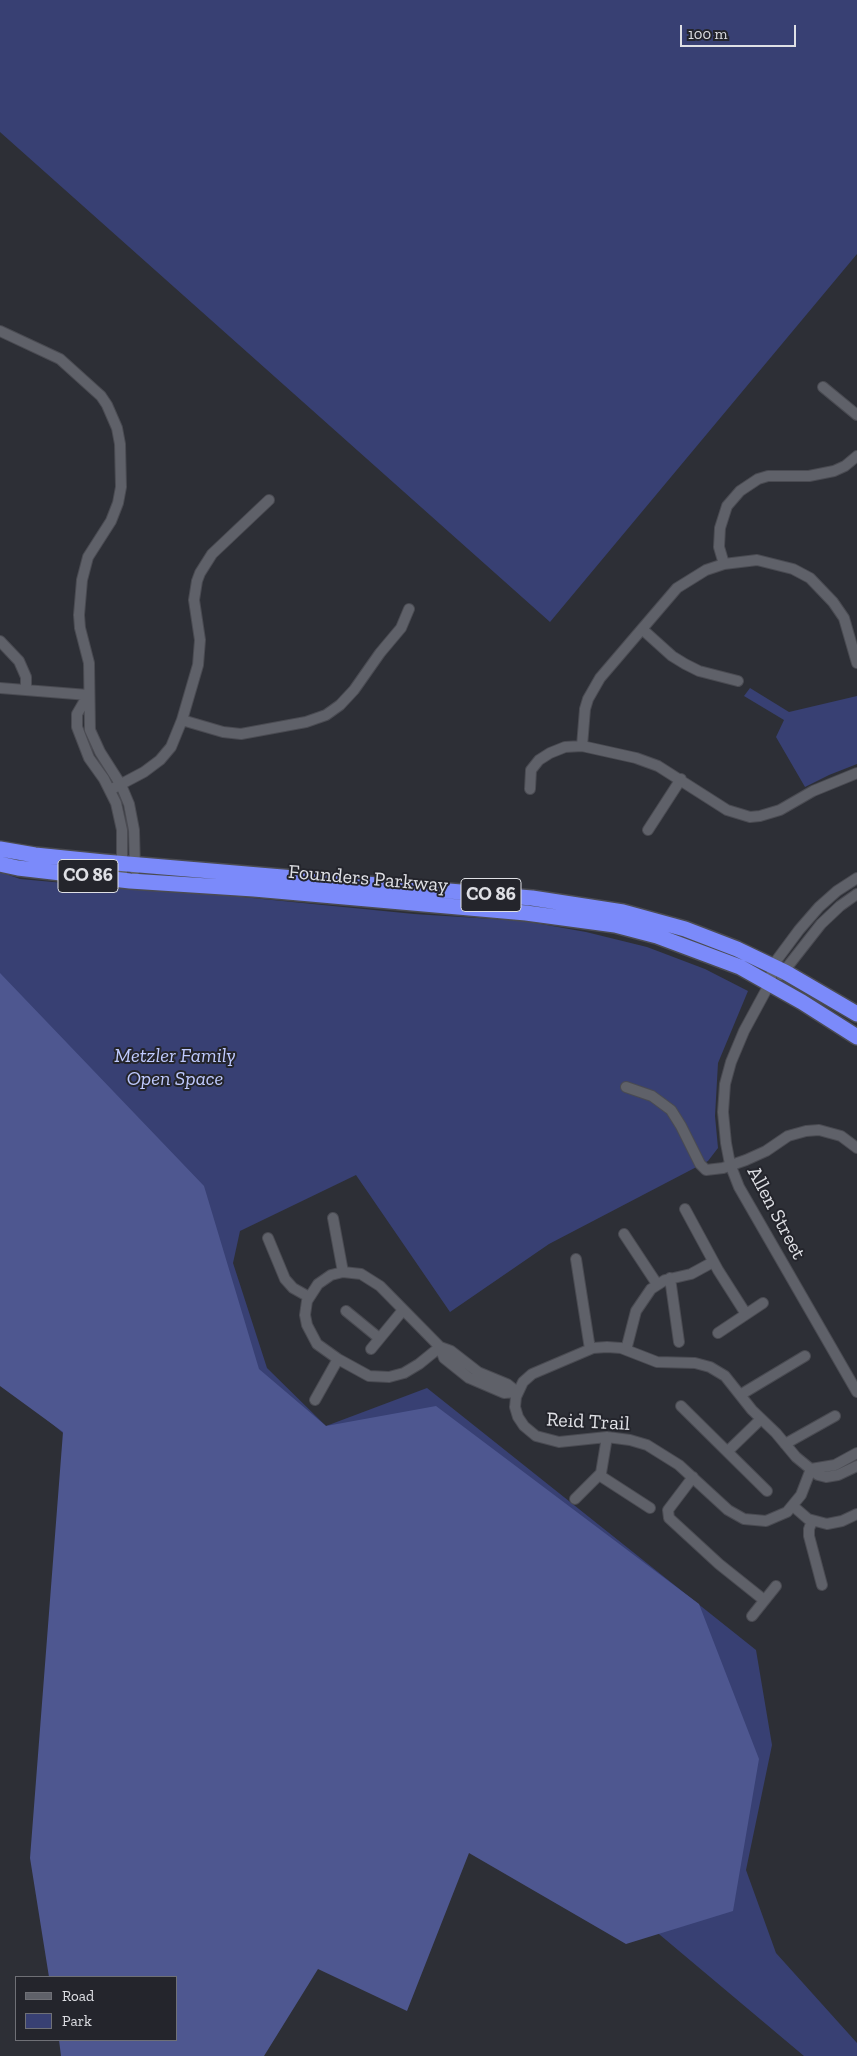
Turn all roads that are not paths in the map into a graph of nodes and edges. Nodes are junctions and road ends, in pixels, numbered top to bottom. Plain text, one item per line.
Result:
1 (0, 332) edge
2 (823, 387) dead end
3 (857, 415) edge
4 (857, 456) edge
5 (269, 500) dead end
6 (724, 564) junction
7 (409, 609) dead end
8 (642, 629) junction
9 (0, 640) edge
10 (857, 663) edge
11 (738, 681) dead end
12 (0, 688) edge
13 (26, 690) junction
14 (88, 695) junction
15 (182, 720) junction
16 (582, 746) junction
17 (857, 773) edge
18 (681, 779) junction
19 (121, 784) junction
20 (530, 789) dead end
21 (110, 790) junction
22 (648, 830) dead end
23 (0, 849) edge
24 (0, 864) edge
25 (129, 864) junction
26 (857, 878) edge
27 (128, 880) junction
28 (857, 894) edge
29 (779, 969) junction
30 (770, 983) junction
31 (857, 1014) edge
32 (857, 1037) edge
33 (626, 1087) dead end
34 (857, 1148) edge
35 (730, 1164) junction
36 (685, 1209) dead end
37 (332, 1218) dead end
38 (624, 1234) dead end
39 (268, 1238) dead end
40 (576, 1259) dead end
41 (713, 1262) junction
42 (343, 1272) junction
43 (670, 1278) junction
44 (657, 1284) junction
45 (309, 1297) junction
46 (763, 1303) dead end
47 (403, 1310) junction
48 (346, 1311) dead end
49 (746, 1314) junction
50 (718, 1333) dead end
51 (379, 1338) junction
52 (679, 1342) dead end
53 (440, 1347) junction
54 (371, 1349) dead end
55 (590, 1349) junction
56 (626, 1350) junction
57 (805, 1356) dead end
58 (338, 1359) junction
59 (517, 1392) junction
60 (857, 1392) edge
61 (740, 1395) junction
62 (315, 1400) dead end
63 (681, 1406) dead end
64 (835, 1416) dead end
65 (761, 1419) junction
66 (607, 1437) junction
67 (785, 1444) junction
68 (728, 1451) junction
69 (857, 1453) edge
70 (857, 1466) edge
71 (811, 1469) junction
72 (599, 1475) junction
73 (693, 1477) junction
74 (767, 1491) dead end
75 (575, 1499) dead end
76 (793, 1506) junction
77 (650, 1508) dead end
78 (857, 1514) edge
79 (812, 1521) junction
80 (822, 1585) dead end
81 (776, 1586) dead end
82 (764, 1600) junction
83 (752, 1616) dead end

1 - 14 street
2 - 3 street
4 - 6 street
5 - 15 street
6 - 8 street
6 - 10 street
7 - 15 street
8 - 11 street
8 - 16 street
9 - 13 street
12 - 13 street
13 - 14 street
14 - 19 street
14 - 21 street
15 - 19 street
16 - 18 street
16 - 20 street
17 - 18 street
18 - 22 street
19 - 21 street
19 - 25 street
21 - 25 street
23 - 25 highway, Founders Parkway / CO 86
24 - 27 highway, Founders Parkway / CO 86
25 - 27 street
25 - 29 highway, Founders Parkway / CO 86
26 - 29 street
27 - 30 highway, Founders Parkway / CO 86
28 - 29 street
29 - 30 street
29 - 31 highway, Founders Parkway / CO 86
30 - 32 highway, Founders Parkway / CO 86
30 - 35 street, Allen Street
33 - 35 street
34 - 35 street
35 - 60 street, Allen Street
36 - 41 street
37 - 42 street
38 - 44 street
39 - 45 street
40 - 55 street
41 - 43 street
41 - 49 street
42 - 45 street
42 - 47 street
43 - 44 street
43 - 52 street
44 - 56 street
45 - 58 street
46 - 49 street
47 - 51 street
47 - 53 street
48 - 51 street
49 - 50 street
51 - 54 street
53 - 58 street
53 - 59 street
55 - 56 street
55 - 59 street
56 - 61 street
57 - 61 street
58 - 62 street
59 - 66 street, Reid Trail
61 - 65 street
63 - 68 street
64 - 67 street
65 - 67 street
65 - 68 street
66 - 72 street
66 - 73 street, Reid Trail
67 - 71 street
68 - 74 street
69 - 71 street
70 - 71 street
71 - 76 street, Reid Trail
72 - 75 street
72 - 77 street
73 - 76 street, Reid Trail
73 - 82 street
76 - 79 street
78 - 79 street
79 - 80 street
81 - 82 street
82 - 83 street

